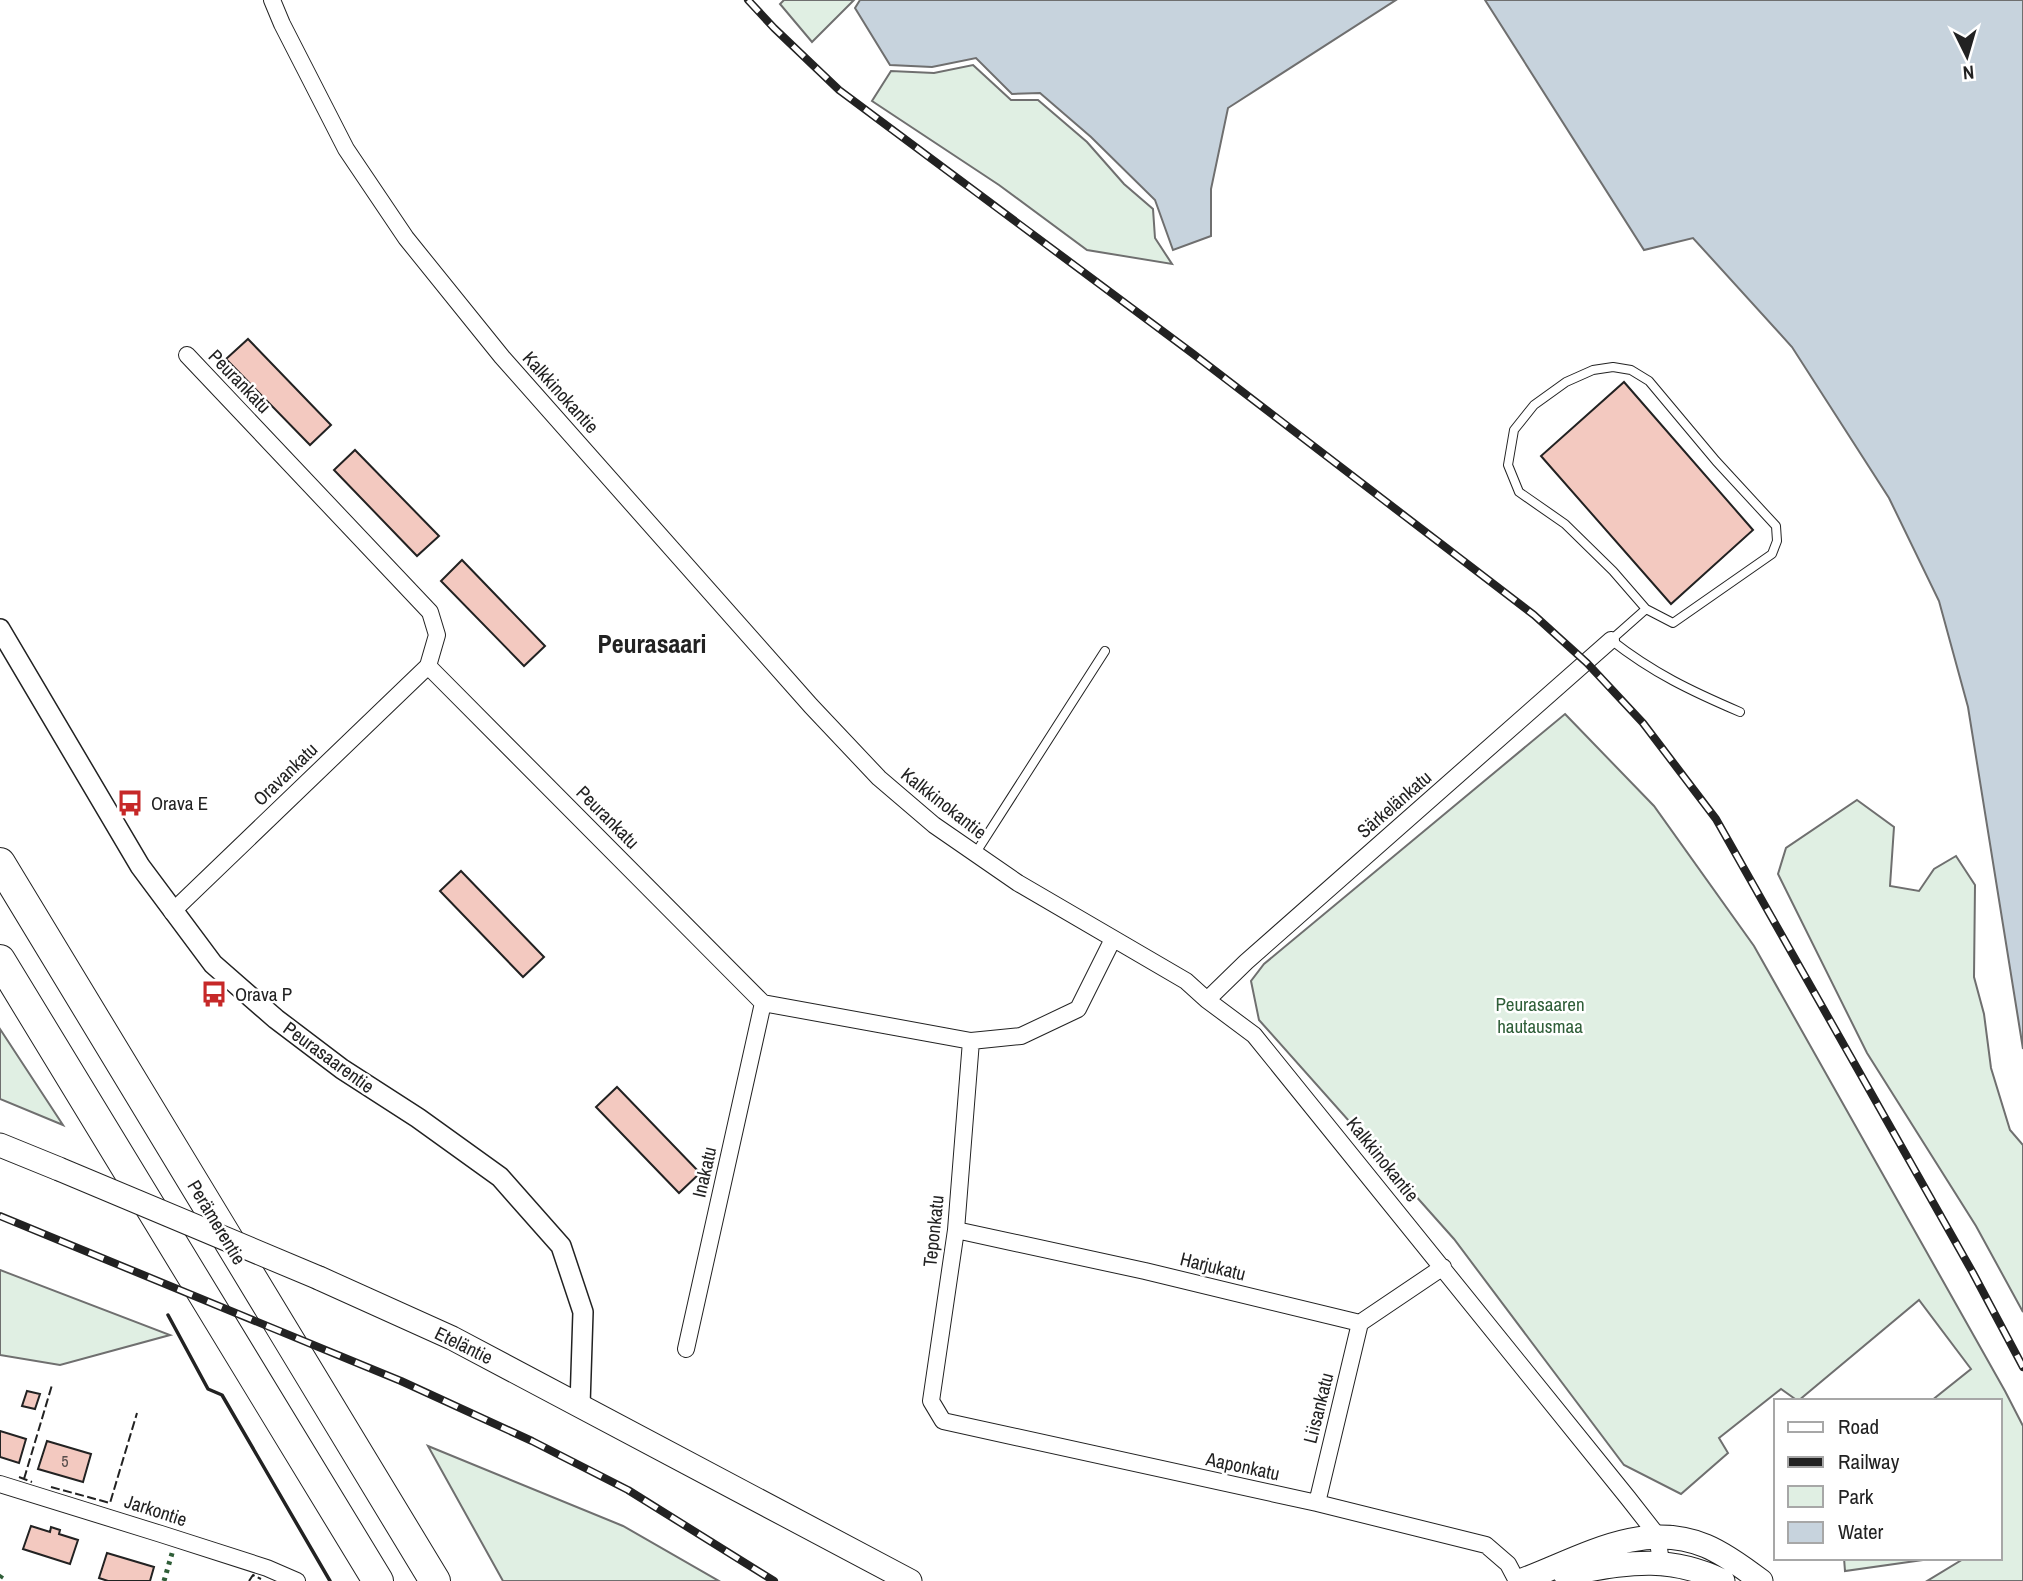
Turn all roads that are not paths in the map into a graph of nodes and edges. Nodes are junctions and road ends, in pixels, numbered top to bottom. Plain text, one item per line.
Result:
1 (272, 0) edge
2 (187, 355) dead end
3 (1646, 609) junction
4 (0, 629) edge
5 (1611, 640) junction
6 (1105, 651) dead end
7 (428, 666) junction
8 (1740, 712) dead end
9 (975, 854) junction
10 (0, 863) edge
11 (172, 912) junction
12 (1113, 939) junction
13 (0, 960) edge
14 (1207, 1000) junction
15 (763, 1003) junction
16 (971, 1041) junction
17 (0, 1145) edge
18 (956, 1230) junction
19 (1443, 1267) junction
20 (1360, 1323) junction
21 (686, 1349) dead end
22 (580, 1405) junction
23 (943, 1421) joint
24 (0, 1484) edge
25 (1317, 1503) junction
26 (1657, 1535) junction
27 (1661, 1562) junction
28 (298, 1581) edge
29 (378, 1581) edge
30 (435, 1581) edge
31 (910, 1581) edge
32 (1520, 1581) edge
33 (1723, 1581) edge
34 (1761, 1581) edge

1 - 9 street, Kalkkinokantie
2 - 7 street, Peurankatu
3 - 3 lane
3 - 5 lane
4 - 11 street, Peurasaarentie
5 - 8 lane
5 - 14 street, Särkelänkatu
6 - 9 lane
7 - 11 street, Oravankatu
7 - 15 street, Peurankatu
9 - 12 street, Kalkkinokantie
10 - 30 highway, Perämerentie
11 - 22 street, Peurasaarentie
12 - 14 street, Kalkkinokantie
12 - 16 street
13 - 29 highway
14 - 19 street, Kalkkinokantie
15 - 16 street
15 - 21 street, Inakatu
16 - 18 street, Teponkatu
17 - 22 main road, Eteläntie, bridge
18 - 20 street, Harjukatu
18 - 23 street, Teponkatu
19 - 20 street
19 - 26 street, Kalkkinokantie
20 - 25 street, Liisankatu
22 - 31 main road, Eteläntie
23 - 25 street, Aaponkatu
24 - 28 street, Jarkontie
25 - 32 street, Aaponkatu
26 - 27 street
26 - 32 main road
26 - 34 main road
27 - 32 main road
27 - 33 main road

